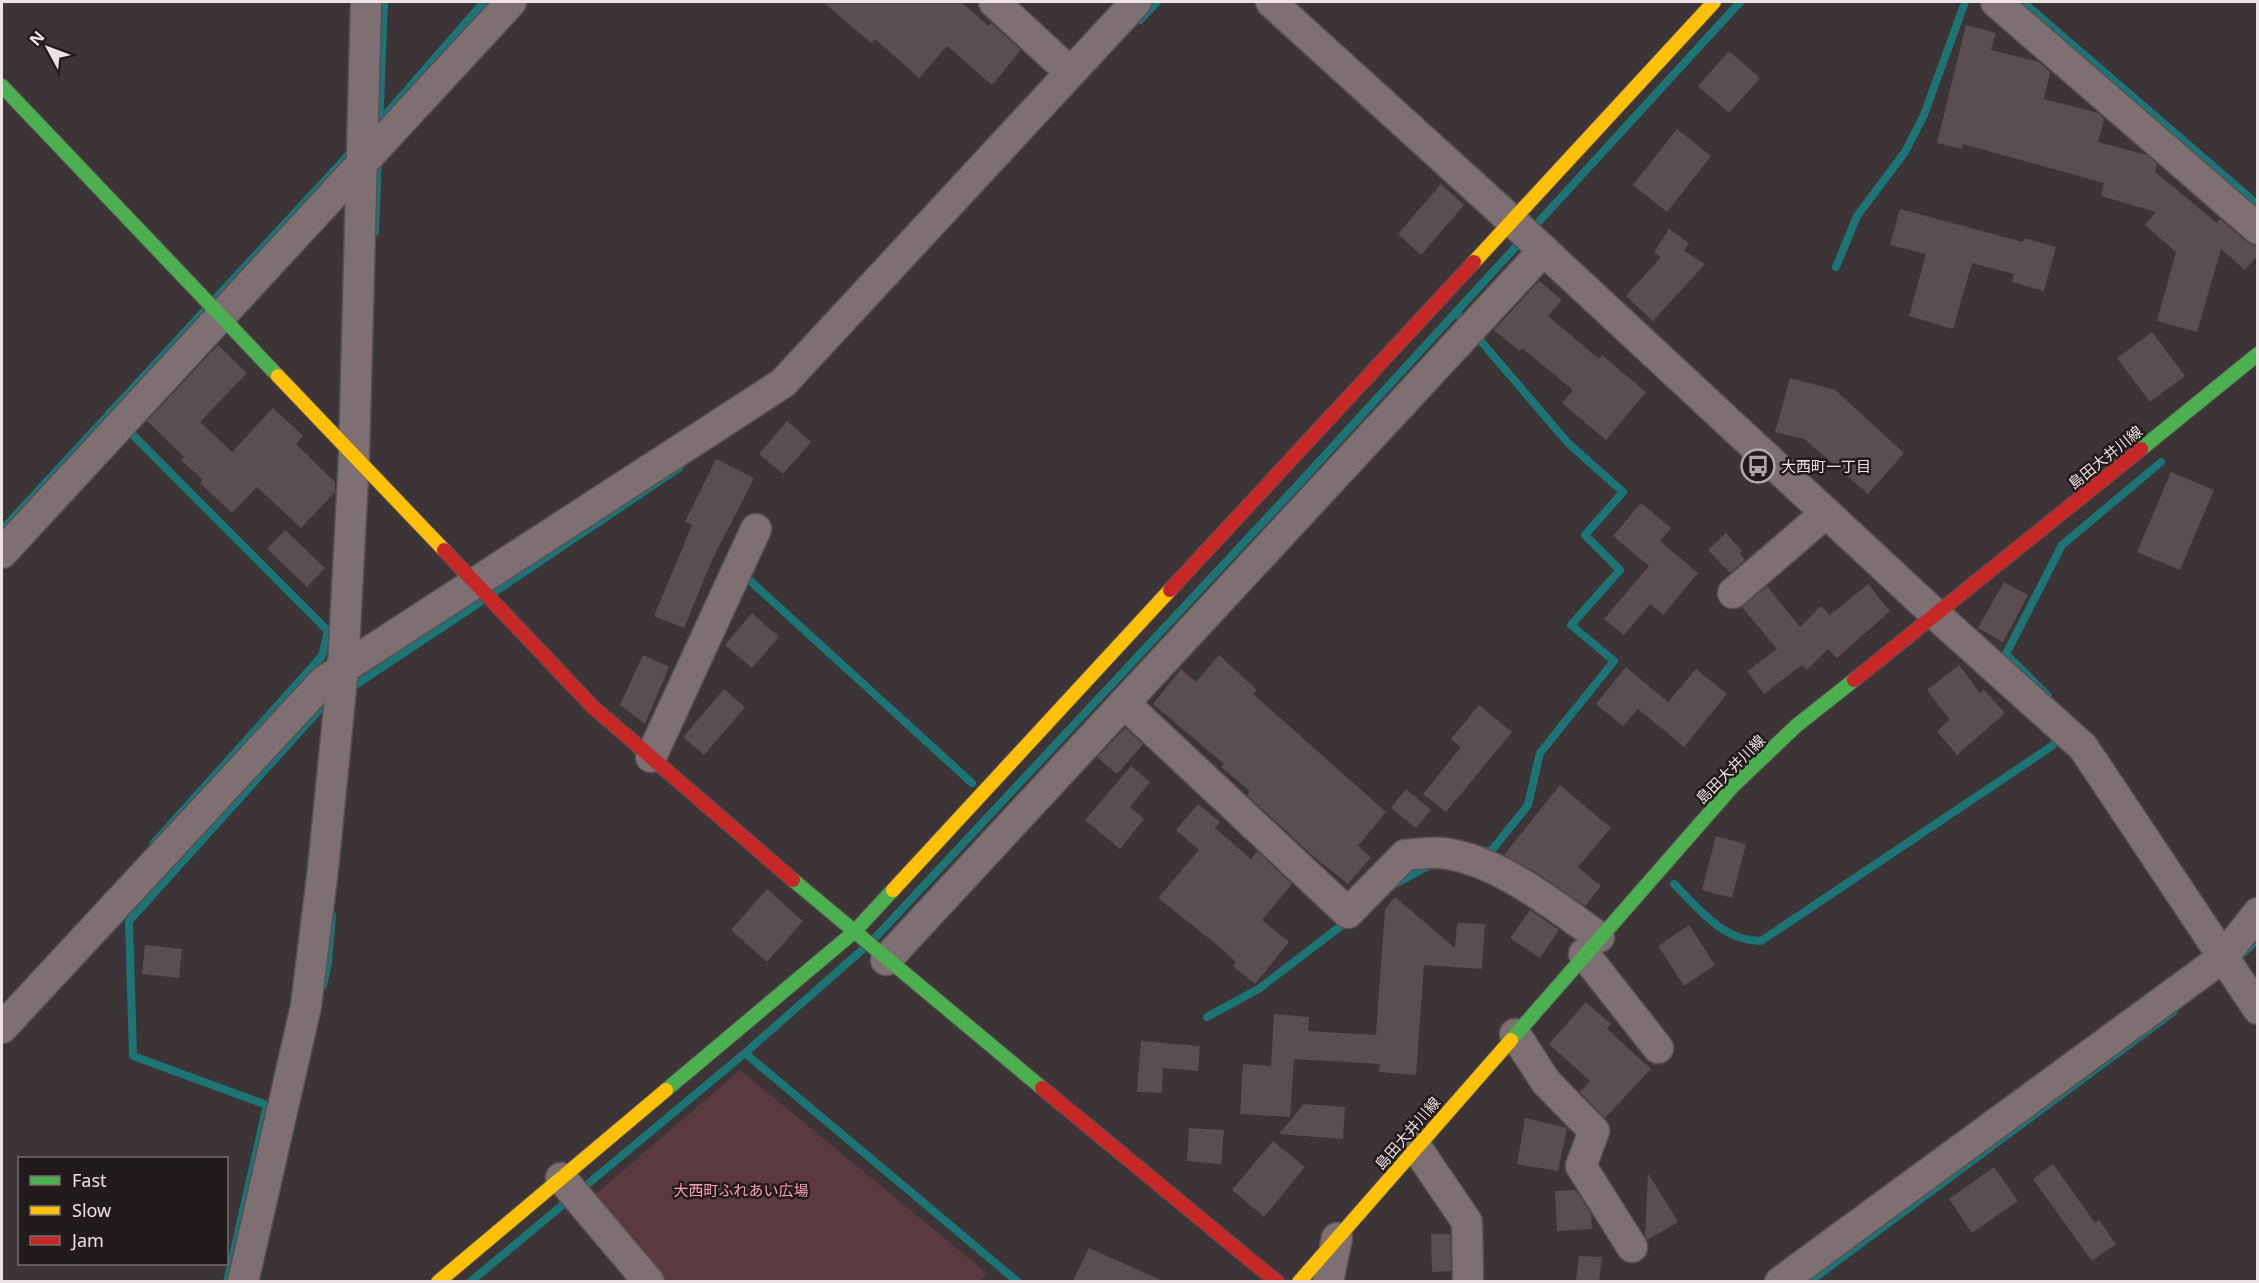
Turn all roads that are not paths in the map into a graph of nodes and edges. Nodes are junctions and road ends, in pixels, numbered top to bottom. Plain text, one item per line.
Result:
1 (366, 2) edge
2 (511, 2) edge
3 (994, 2) edge
4 (1136, 2) edge
5 (1271, 2) edge
6 (1714, 2) edge
7 (1996, 2) edge
8 (1070, 72) junction
9 (2, 86) edge
10 (364, 161) junction
11 (1511, 219) junction
12 (2258, 229) edge
13 (1544, 250) junction
14 (221, 317) junction
15 (2258, 354) edge
16 (354, 456) junction
17 (1826, 513) junction
18 (756, 529) dead end
19 (2, 553) edge
20 (474, 581) junction
21 (1733, 593) dead end
22 (1936, 615) junction
23 (343, 668) junction
24 (1124, 703) junction
25 (651, 757) junction
26 (2258, 914) edge
27 (854, 932) junction
28 (1592, 946) junction
29 (2222, 958) junction
30 (886, 960) junction
31 (2258, 1009) edge
32 (2, 1028) edge
33 (1515, 1034) junction
34 (1658, 1048) dead end
35 (1416, 1148) junction
36 (561, 1178) junction
37 (1337, 1238) junction
38 (1632, 1247) dead end
39 (243, 1281) edge
40 (438, 1281) edge
41 (649, 1281) edge
42 (1277, 1281) edge
43 (1299, 1281) edge
44 (1328, 1281) edge
45 (1468, 1281) edge
46 (1780, 1281) edge

1 - 10 street
2 - 10 street
3 - 8 street
4 - 8 street
5 - 11 street
6 - 11 street
7 - 12 street
8 - 20 street
9 - 14 street
10 - 14 street
10 - 16 street
11 - 13 street
11 - 27 street
13 - 17 street
13 - 24 street
14 - 16 street
14 - 19 street
15 - 22 street, 島田大井川線
16 - 20 street
16 - 23 street
17 - 21 street
17 - 22 street
18 - 25 street
20 - 23 street
20 - 25 street
22 - 28 street, 島田大井川線
22 - 29 street
23 - 32 street
23 - 39 street
24 - 28 street
24 - 30 street
25 - 27 street
26 - 29 street
27 - 30 street
27 - 36 street
28 - 33 street, 島田大井川線
28 - 34 street
29 - 31 street
29 - 46 street
30 - 42 street
33 - 35 street, 島田大井川線
33 - 38 street
35 - 37 street, 島田大井川線
35 - 45 street
36 - 40 street
36 - 41 street
37 - 43 street, 島田大井川線
37 - 44 street

